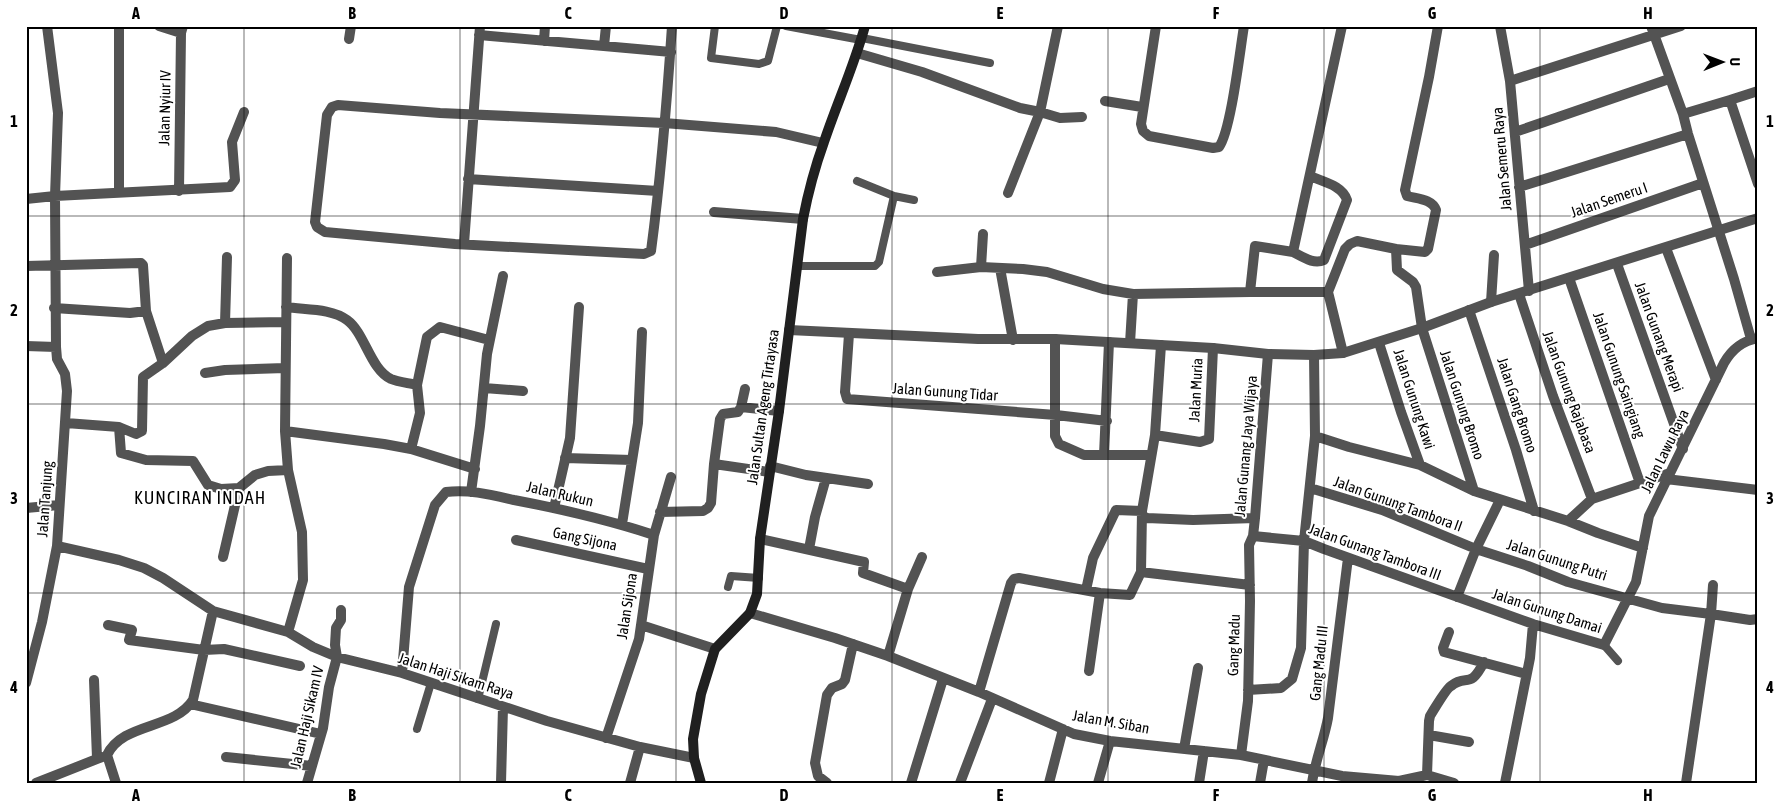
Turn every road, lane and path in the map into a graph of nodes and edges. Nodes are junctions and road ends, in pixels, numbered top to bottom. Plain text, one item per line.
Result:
1 (47, 26) edge
2 (119, 26) edge
3 (159, 26) edge
4 (351, 26) edge
5 (545, 26) edge
6 (606, 26) edge
7 (672, 26) edge
8 (714, 26) edge
9 (777, 26) edge
10 (786, 26) edge
11 (864, 26) edge
12 (1058, 26) edge
13 (1156, 26) edge
14 (1244, 26) edge
15 (1342, 26) edge
16 (1438, 26) edge
17 (1681, 26) edge
18 (1504, 27) edge
19 (182, 30) edge
20 (1652, 30) edge
21 (479, 31) edge
22 (349, 39) dead end
23 (861, 39) junction
24 (544, 41) junction
25 (604, 46) junction
26 (670, 52) junction
27 (857, 53) junction
28 (990, 63) dead end
29 (1669, 79) junction
30 (1510, 81) junction
31 (1758, 91) edge
32 (1730, 100) junction
33 (1104, 102) dead end
34 (1142, 107) junction
35 (244, 112) dead end
36 (1040, 112) junction
37 (1683, 114) junction
38 (474, 115) junction
39 (1082, 117) dead end
40 (664, 123) junction
41 (1515, 132) junction
42 (1688, 134) junction
43 (823, 143) junction
44 (1310, 176) junction
45 (468, 179) junction
46 (857, 182) dead end
47 (1703, 183) junction
48 (1758, 184) edge
49 (1519, 187) junction
50 (179, 191) junction
51 (658, 191) junction
52 (119, 192) junction
53 (1008, 193) dead end
54 (55, 196) junction
55 (894, 196) junction
56 (26, 199) edge
57 (914, 200) dead end
58 (714, 212) dead end
59 (1758, 218) edge
60 (803, 219) junction
61 (1718, 232) junction
62 (983, 234) dead end
63 (464, 244) junction
64 (1525, 245) junction
65 (1666, 248) junction
66 (1396, 249) junction
67 (1293, 252) junction
68 (1494, 255) dead end
69 (228, 257) dead end
70 (287, 258) dead end
71 (1617, 264) junction
72 (56, 265) junction
73 (26, 266) edge
74 (797, 266) junction
75 (982, 267) junction
76 (1000, 268) junction
77 (936, 272) dead end
78 (504, 276) dead end
79 (1569, 278) junction
80 (1529, 290) junction
81 (1250, 292) junction
82 (1328, 292) junction
83 (1133, 294) junction
84 (1519, 294) junction
85 (1491, 302) junction
86 (286, 307) junction
87 (579, 307) dead end
88 (54, 308) junction
89 (1469, 310) junction
90 (146, 311) junction
91 (286, 322) junction
92 (225, 323) junction
93 (1422, 328) junction
94 (788, 330) junction
95 (642, 332) dead end
96 (849, 334) junction
97 (1754, 338) edge
98 (1055, 339) junction
99 (490, 340) junction
100 (1013, 340) junction
101 (1109, 342) junction
102 (1379, 342) junction
103 (1130, 343) junction
104 (1161, 345) junction
105 (26, 346) edge
106 (56, 347) junction
107 (1213, 348) junction
108 (1344, 353) junction
109 (1314, 355) junction
110 (1268, 356) junction
111 (163, 363) junction
112 (285, 368) junction
113 (204, 373) dead end
114 (1716, 380) junction
115 (417, 385) junction
116 (484, 388) junction
117 (744, 389) dead end
118 (523, 391) dead end
119 (741, 407) junction
120 (779, 411) junction
121 (1056, 414) junction
122 (1107, 421) junction
123 (66, 423) junction
124 (119, 428) junction
125 (285, 431) junction
126 (1155, 435) junction
127 (1315, 436) junction
128 (411, 449) junction
129 (1683, 449) junction
130 (1104, 455) junction
131 (1151, 455) junction
132 (565, 458) junction
133 (632, 460) junction
134 (714, 464) junction
135 (1420, 465) junction
136 (475, 469) junction
137 (769, 469) junction
138 (288, 470) junction
139 (1668, 476) junction
140 (671, 477) dead end
141 (826, 478) junction
142 (1640, 483) junction
143 (868, 484) dead end
144 (239, 488) junction
145 (1310, 488) junction
146 (1758, 490) edge
147 (1474, 491) junction
148 (471, 492) junction
149 (1592, 499) junction
150 (1500, 500) junction
151 (59, 505) junction
152 (26, 508) edge
153 (554, 508) junction
154 (1534, 511) junction
155 (660, 512) junction
156 (1142, 513) junction
157 (1255, 518) junction
158 (1568, 521) junction
159 (622, 524) junction
160 (654, 535) junction
161 (1253, 536) junction
162 (760, 539) junction
163 (516, 540) dead end
164 (1304, 541) junction
165 (57, 546) junction
166 (1643, 548) junction
167 (810, 549) junction
168 (1476, 549) junction
169 (223, 556) dead end
170 (922, 557) dead end
171 (1348, 558) junction
172 (648, 568) junction
173 (1141, 572) junction
174 (758, 578) junction
175 (1250, 584) junction
176 (1713, 585) dead end
177 (728, 587) dead end
178 (908, 589) junction
179 (1086, 590) junction
180 (1100, 593) junction
181 (1458, 597) junction
182 (1629, 598) junction
183 (342, 610) dead end
184 (213, 611) junction
185 (750, 613) junction
186 (1712, 614) junction
187 (1758, 619) edge
188 (496, 624) dead end
189 (1533, 624) junction
190 (108, 625) dead end
191 (641, 625) junction
192 (288, 632) junction
193 (1449, 632) dead end
194 (853, 644) junction
195 (1604, 645) junction
196 (715, 649) junction
197 (204, 650) junction
198 (888, 656) junction
199 (337, 658) junction
200 (1618, 661) dead end
201 (1484, 662) junction
202 (300, 666) dead end
203 (1198, 668) dead end
204 (1089, 671) dead end
205 (402, 672) junction
206 (1526, 674) junction
207 (943, 679) junction
208 (94, 680) dead end
209 (26, 683) edge
210 (432, 683) junction
211 (1248, 690) junction
212 (979, 692) junction
213 (478, 699) junction
214 (992, 699) junction
215 (190, 704) junction
216 (503, 707) junction
217 (417, 729) dead end
218 (1063, 729) junction
219 (321, 734) junction
220 (1429, 735) junction
221 (606, 738) junction
222 (1110, 741) junction
223 (1469, 742) dead end
224 (640, 747) junction
225 (1184, 749) junction
226 (1204, 751) junction
227 (1241, 755) junction
228 (102, 757) junction
229 (226, 757) dead end
230 (694, 758) junction
231 (1264, 760) junction
232 (312, 766) junction
233 (1314, 770) junction
234 (1427, 776) junction
235 (36, 783) edge
236 (116, 783) edge
237 (308, 783) edge
238 (501, 783) edge
239 (630, 783) edge
240 (701, 783) edge
241 (827, 783) edge
242 (911, 783) edge
243 (960, 783) edge
244 (1049, 783) edge
245 (1098, 783) edge
246 (1199, 783) edge
247 (1260, 783) edge
248 (1312, 783) edge
249 (1453, 783) edge
250 (1505, 783) edge
251 (1686, 783) edge

1 - 54 street, Jalan Tanjung
2 - 52 street
3 - 19 street
4 - 22 street
5 - 24 street
6 - 25 street
7 - 26 street
8 - 9 lane
10 - 23 lane
11 - 23 main road, Jalan Sultan Ageng Tirtayasa
12 - 36 street
13 - 34 street
14 - 34 street
15 - 44 street
16 - 66 street
17 - 20 street
18 - 30 street, Jalan Semeru Raya
19 - 50 street, Jalan Nyiur IV
20 - 29 street
20 - 30 street
21 - 24 street
21 - 38 street
23 - 27 main road, Jalan Sultan Ageng Tirtayasa
23 - 28 lane
24 - 25 street
25 - 26 street
26 - 40 street
27 - 36 street
27 - 43 main road, Jalan Sultan Ageng Tirtayasa
29 - 37 street
29 - 41 street
30 - 41 street, Jalan Semeru Raya
31 - 32 street
32 - 37 street
32 - 48 street
33 - 34 street
35 - 50 street
36 - 39 street
36 - 53 street
37 - 42 street
38 - 40 street
38 - 45 street
38 - 63 street
40 - 43 street
40 - 51 street
41 - 49 street, Jalan Semeru Raya
42 - 47 street
42 - 49 street
43 - 60 main road, Jalan Sultan Ageng Tirtayasa
44 - 67 street
44 - 67 street
45 - 51 street
45 - 63 street
46 - 55 lane
47 - 61 street
47 - 64 street, Jalan Semeru I
49 - 64 street, Jalan Semeru Raya
50 - 52 street
51 - 63 street
52 - 54 street
54 - 56 street
54 - 72 street, Jalan Tanjung
55 - 57 lane
55 - 74 lane
58 - 60 street
59 - 61 street
60 - 74 main road, Jalan Sultan Ageng Tirtayasa
61 - 65 street
61 - 97 street
62 - 75 street
64 - 80 street, Jalan Semeru Raya
65 - 71 street
65 - 114 street
66 - 82 street
66 - 93 street, Jalan Gunung Bromo
67 - 81 street
68 - 85 street
69 - 92 street
70 - 86 street
71 - 79 street
71 - 129 street, Jalan Gunang Merapi
72 - 73 street
72 - 88 street, Jalan Tanjung
72 - 90 street
74 - 94 main road, Jalan Sultan Ageng Tirtayasa
75 - 76 street
75 - 77 street
76 - 83 street
76 - 100 street
78 - 99 street
79 - 80 street
79 - 142 street, Jalan Gunung Saingiang
80 - 84 street
81 - 82 street
81 - 83 street
82 - 108 street
83 - 103 street
84 - 85 street
84 - 149 street, Jalan Gunung Rajabasa
85 - 89 street
86 - 91 street
86 - 115 street
87 - 132 street
88 - 90 street
88 - 106 street, Jalan Tanjung
89 - 93 street
89 - 154 street, Jalan Gang Bromo
90 - 111 street
91 - 92 street
91 - 112 street
92 - 111 street
93 - 102 street
93 - 147 street, Jalan Gunung Bromo
94 - 96 street
94 - 120 main road, Jalan Sultan Ageng Tirtayasa
95 - 133 street
96 - 100 street
96 - 121 street, Jalan Gunung Tidar
97 - 114 street, Jalan Lawu Raya
98 - 100 street
98 - 101 street
98 - 121 street
99 - 115 street
99 - 116 street
101 - 103 street
101 - 122 street
102 - 108 street
102 - 135 street, Jalan Gunung Kawi
103 - 104 street
104 - 107 street
104 - 126 street
105 - 106 street
106 - 123 street, Jalan Tanjung
107 - 110 street
107 - 126 street, Jalan Muria
108 - 109 street
109 - 110 street
109 - 127 street
110 - 157 street, Jalan Gunang Jaya Wijaya
111 - 124 street
112 - 113 street
112 - 125 street
114 - 129 street, Jalan Lawu Raya
115 - 128 street
116 - 118 street
116 - 136 street
117 - 119 street
119 - 120 street
119 - 134 street
120 - 137 main road, Jalan Sultan Ageng Tirtayasa
121 - 122 street, Jalan Gunung Tidar
121 - 130 street
122 - 130 street
123 - 124 street
123 - 151 street, Jalan Tanjung
124 - 144 street
125 - 128 street
125 - 138 street
126 - 131 street
127 - 135 street
127 - 145 street
128 - 136 street
129 - 139 street, Jalan Lawu Raya
130 - 131 street
131 - 156 street
132 - 133 street
132 - 153 street
133 - 159 street
134 - 137 street
134 - 155 street
135 - 147 street
136 - 148 street
137 - 141 street
137 - 162 main road, Jalan Sultan Ageng Tirtayasa
138 - 144 street
138 - 192 street
139 - 142 street
139 - 146 street
139 - 166 street, Jalan Lawu Raya
140 - 155 street, Jalan Sijona
141 - 143 street
141 - 167 street
142 - 149 street
144 - 169 street
145 - 164 street
145 - 168 street, Jalan Gunung Tambora II
147 - 150 street
148 - 153 street, Jalan Rukun
148 - 205 street, Jalan Rukun
149 - 158 street
150 - 154 street
150 - 168 street
151 - 152 street
151 - 165 street, Jalan Tanjung
153 - 159 street, Jalan Rukun
154 - 158 street
155 - 160 street, Jalan Sijona
156 - 157 street
156 - 173 street
156 - 179 street
157 - 161 street, Jalan Gunang Jaya Wijaya
158 - 166 street
159 - 160 street, Jalan Rukun
160 - 172 street, Jalan Sijona
161 - 164 street, Jalan Gunang Tambora III
161 - 175 street, Gang Madu
162 - 167 street
162 - 174 main road, Jalan Sultan Ageng Tirtayasa
163 - 172 street, Gang Sijona
164 - 171 street, Jalan Gunang Tambora III
164 - 211 street
165 - 184 street, Jalan Haji Sikam Raya
165 - 209 street, Jalan Tanjung
166 - 182 street, Jalan Lawu Raya
167 - 178 street
168 - 181 street
168 - 182 street, Jalan Gunung Putri
170 - 178 street
171 - 181 street, Jalan Gunang Tambora III
171 - 233 street, Gang Madu III
172 - 191 street, Jalan Sijona
173 - 175 street
173 - 180 street
174 - 177 lane
174 - 185 main road, Jalan Sultan Ageng Tirtayasa
175 - 211 street, Gang Madu
176 - 186 street
178 - 198 street
179 - 180 street
179 - 212 street
180 - 204 street
181 - 189 street, Jalan Gunung Damai
182 - 186 street, Jalan Gunung Putri
182 - 195 street, Jalan Gunung Damai
183 - 199 street, Jalan Haji Sikam IV
184 - 192 street, Jalan Haji Sikam Raya
184 - 197 street
185 - 194 street, Jalan M. Siban
185 - 196 main road, Jalan Sultan Ageng Tirtayasa
186 - 187 street, Jalan Gunung Putri
186 - 251 street
188 - 213 lane
189 - 195 street, Jalan Gunung Damai
189 - 206 street
190 - 197 street
191 - 196 street
191 - 221 street, Jalan Sijona
192 - 199 street, Jalan Haji Sikam Raya
193 - 201 street
194 - 198 street, Jalan M. Siban
194 - 241 street
195 - 200 lane
196 - 230 main road, Jalan Sultan Ageng Tirtayasa
197 - 202 street
197 - 215 street
198 - 207 street, Jalan M. Siban
199 - 205 street, Jalan Haji Sikam Raya
199 - 219 street, Jalan Haji Sikam IV
201 - 206 street
201 - 220 street
203 - 225 street
205 - 210 street, Jalan Haji Sikam Raya
206 - 250 street
207 - 212 street, Jalan M. Siban
207 - 242 street
208 - 228 street
210 - 213 street, Jalan Haji Sikam Raya
210 - 217 lane
211 - 227 street, Gang Madu
212 - 214 street, Jalan M. Siban
213 - 216 street, Jalan Haji Sikam Raya
214 - 218 street, Jalan M. Siban
214 - 243 street
215 - 219 street
215 - 228 street
216 - 221 street, Jalan Haji Sikam Raya
216 - 238 street
218 - 222 street, Jalan M. Siban
218 - 244 street
219 - 232 street, Jalan Haji Sikam IV
220 - 223 street
220 - 234 street
221 - 224 street, Jalan Haji Sikam Raya
222 - 225 street, Jalan M. Siban
222 - 245 street
224 - 230 street, Jalan Haji Sikam Raya
224 - 239 street
225 - 226 street, Jalan M. Siban
226 - 227 street, Jalan M. Siban
226 - 246 street
227 - 231 street, Jalan M. Siban
228 - 235 street
228 - 236 street
229 - 232 street
230 - 240 main road, Jalan Sultan Ageng Tirtayasa
231 - 233 street, Jalan M. Siban
231 - 247 street
232 - 237 street, Jalan Haji Sikam IV
233 - 234 street, Jalan M. Siban
233 - 248 street, Gang Madu III
234 - 249 street, Jalan M. Siban

